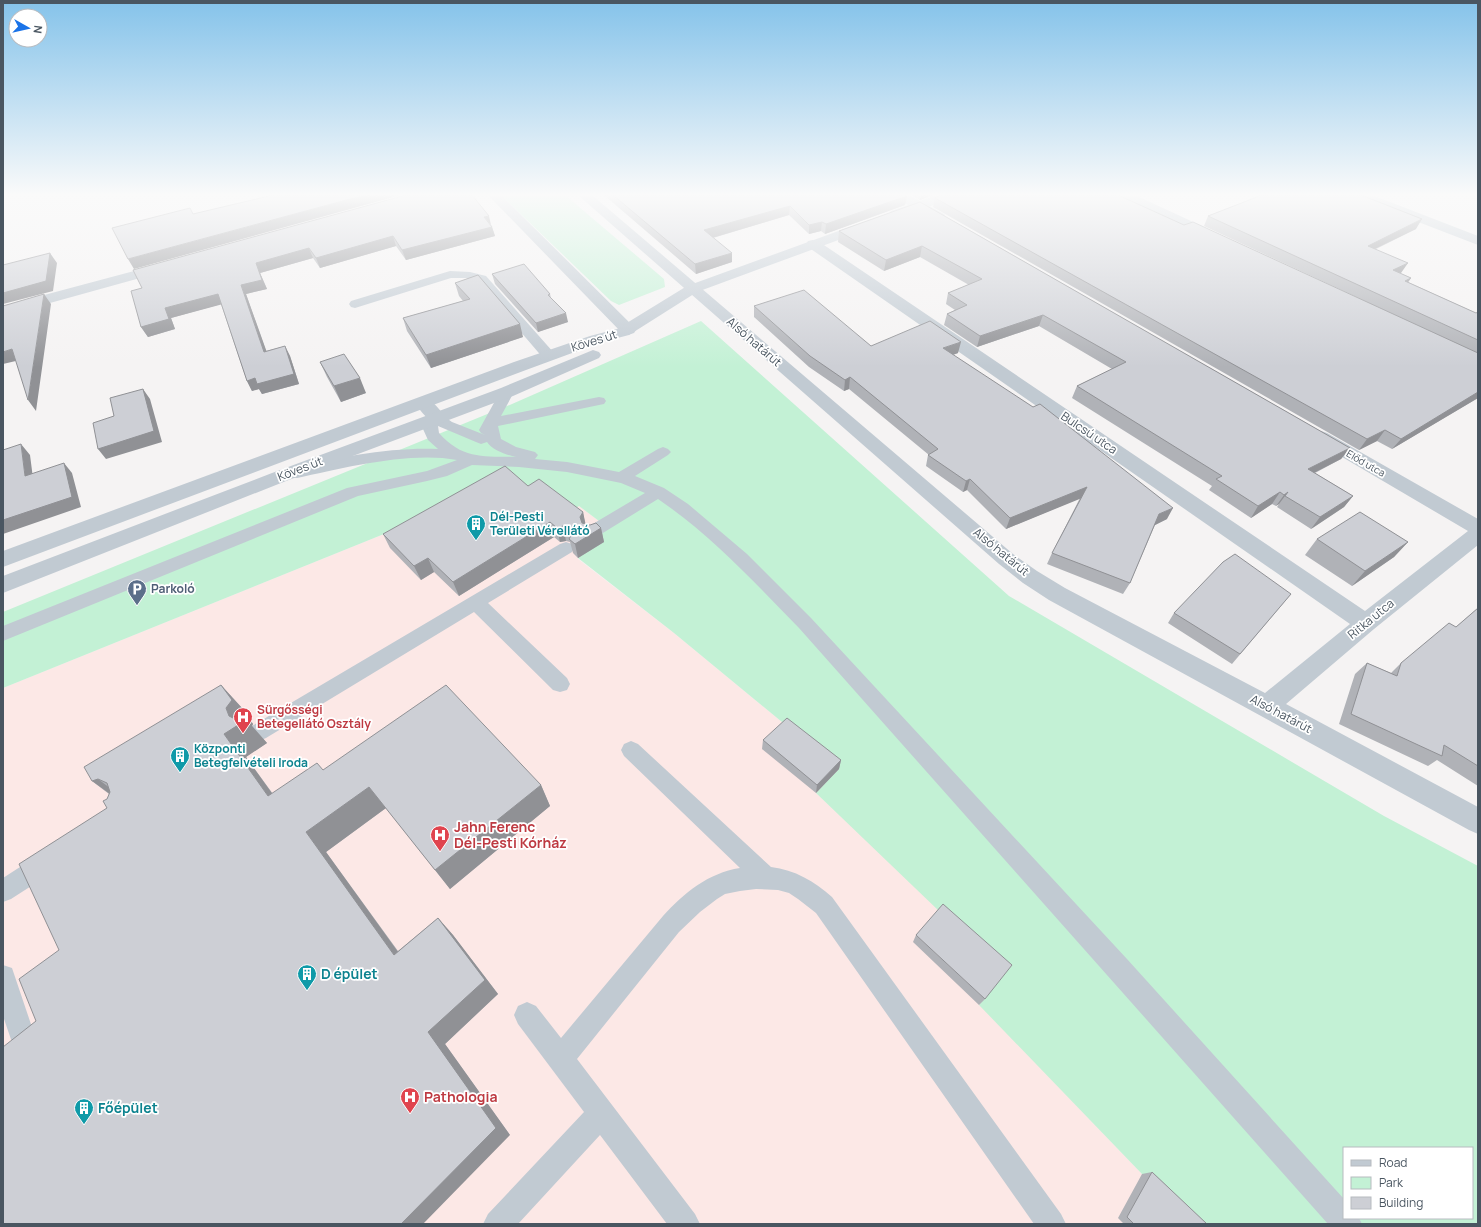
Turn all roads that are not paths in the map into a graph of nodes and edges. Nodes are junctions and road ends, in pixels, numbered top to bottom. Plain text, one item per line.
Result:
1 (550, 252) edge
2 (650, 252) edge
3 (791, 252) edge
4 (825, 252) edge
5 (178, 263) edge
6 (692, 289) junction
7 (355, 304) dead end
8 (3, 311) edge
9 (626, 331) junction
10 (549, 356) junction
11 (507, 392) junction
12 (599, 401) dead end
13 (424, 403) junction
14 (436, 418) junction
15 (490, 423) junction
16 (1304, 428) edge
17 (481, 439) junction
18 (663, 452) dead end
19 (464, 458) junction
20 (566, 467) junction
21 (279, 477) junction
22 (622, 477) junction
23 (658, 492) junction
24 (1478, 528) edge
25 (592, 532) edge
26 (1478, 534) edge
27 (566, 548) edge
28 (3, 559) edge
29 (3, 585) edge
30 (474, 602) junction
31 (1366, 623) junction
32 (3, 634) edge
33 (560, 684) dead end
34 (1267, 706) junction
35 (259, 732) dead end
36 (631, 750) dead end
37 (1478, 821) edge
38 (61, 853) edge
39 (764, 876) junction
40 (3, 891) edge
41 (3, 977) edge
42 (527, 1015) dead end
43 (26, 1048) edge
44 (560, 1059) junction
45 (601, 1114) junction
46 (498, 1224) edge
47 (685, 1224) edge
48 (1051, 1224) edge
49 (1347, 1224) edge

1 - 9 street
2 - 6 street, Alsó határút
3 - 6 street
4 - 31 street, Bulcsú utca
5 - 8 street
6 - 9 street
6 - 34 street, Alsó határút
7 - 10 lane
9 - 10 street, Köves út
9 - 11 street, Köves út
10 - 13 street, Köves út
11 - 14 street, Köves út
11 - 15 lane
12 - 15 lane
13 - 14 street
13 - 28 street, Köves út
14 - 17 lane
14 - 19 lane
14 - 21 street, Köves út
15 - 17 lane
15 - 20 lane
16 - 24 street, Előd utca
17 - 19 lane
18 - 22 lane
19 - 20 lane
19 - 21 lane
19 - 32 lane
20 - 22 lane
21 - 29 street, Köves út
22 - 23 lane
23 - 25 lane
23 - 49 lane
26 - 31 street, Ritka utca
27 - 30 lane
30 - 33 lane
30 - 35 lane
31 - 34 street, Ritka utca
34 - 37 street, Alsó határút
36 - 39 lane
38 - 40 lane
39 - 44 lane
39 - 48 lane
41 - 43 lane
42 - 44 lane
44 - 45 lane
45 - 46 lane
45 - 47 lane

